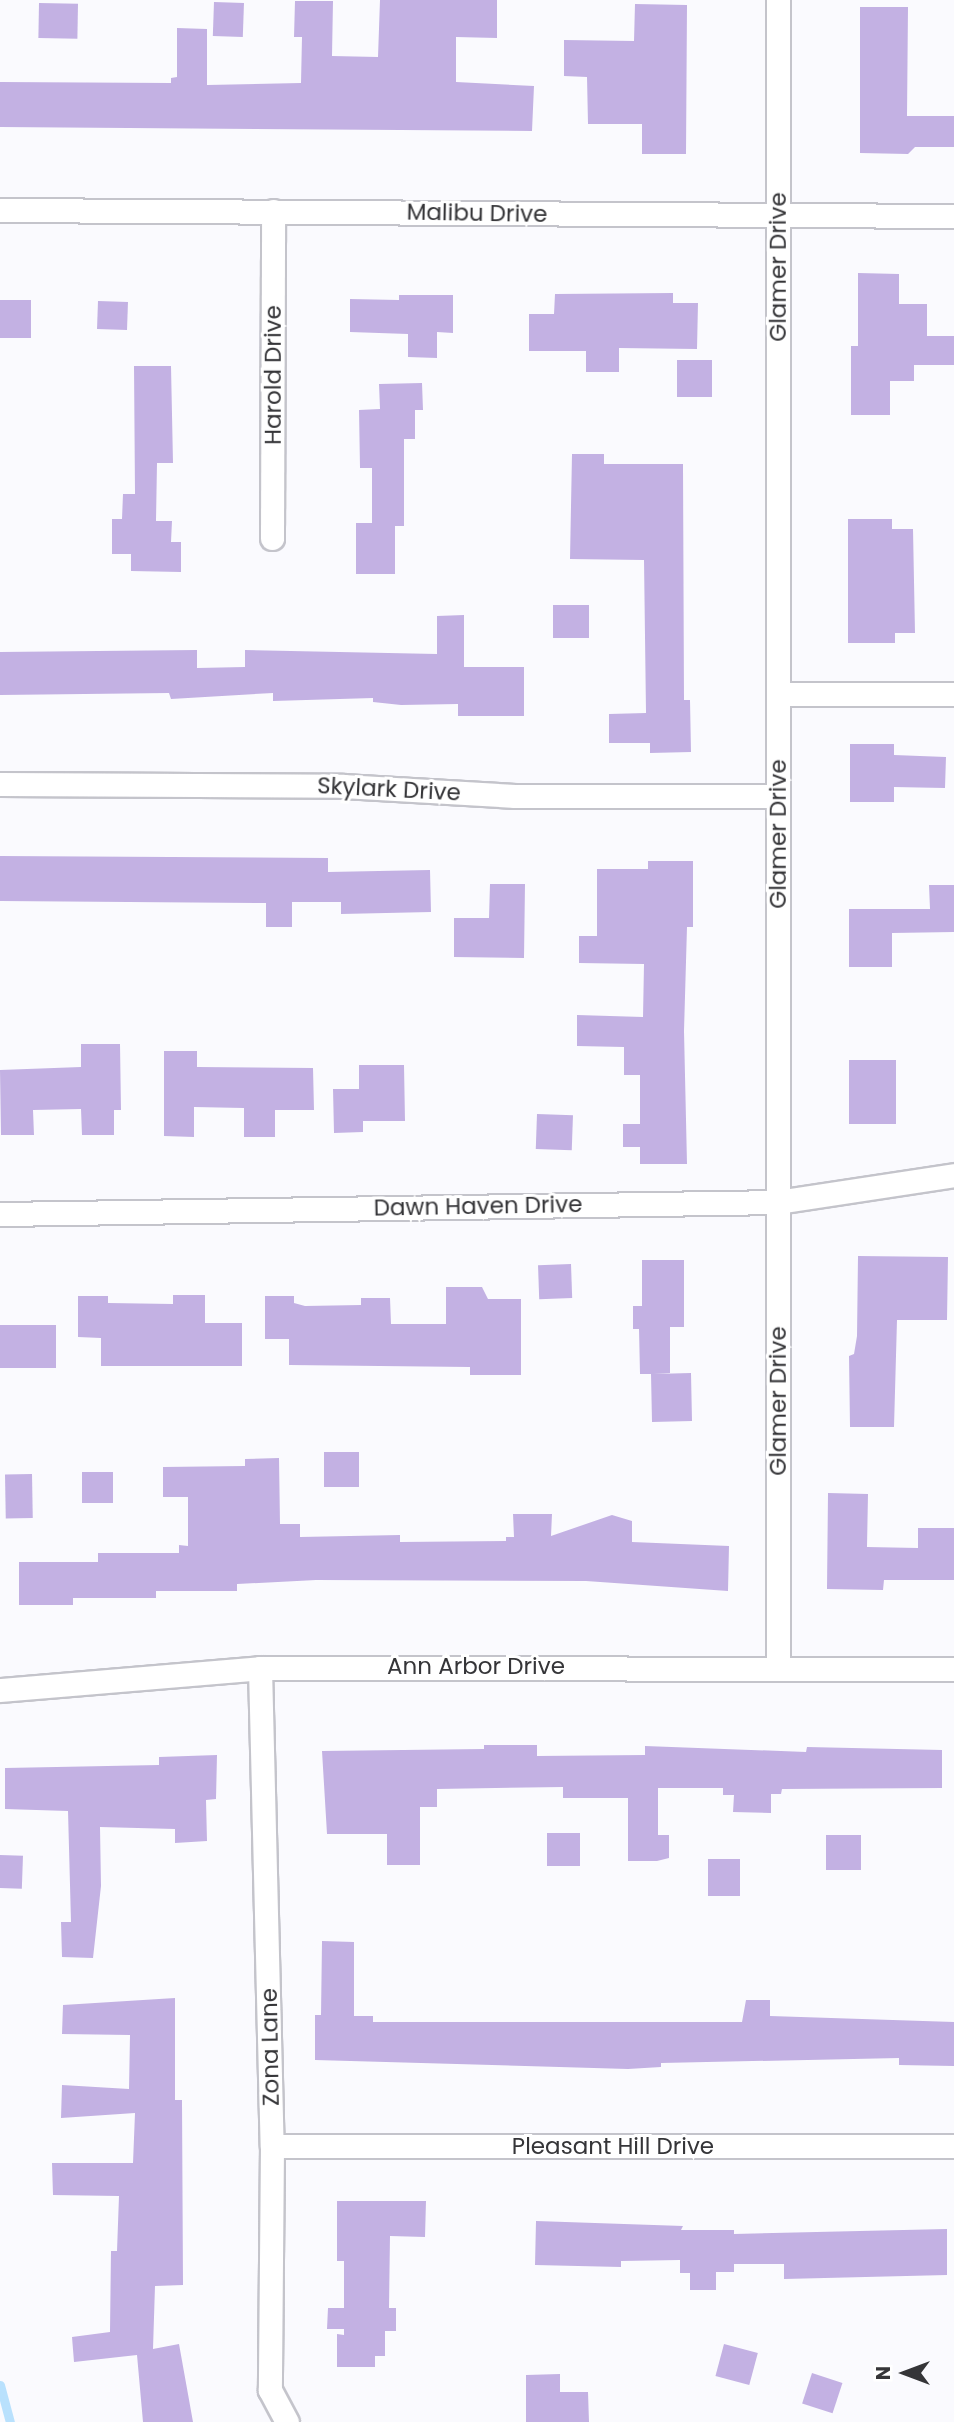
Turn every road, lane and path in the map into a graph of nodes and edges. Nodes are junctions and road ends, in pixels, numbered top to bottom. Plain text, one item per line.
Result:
1 (778, 0) edge
2 (0, 210) edge
3 (273, 211) junction
4 (778, 216) junction
5 (954, 216) edge
6 (272, 538) dead end
7 (778, 694) junction
8 (954, 694) edge
9 (0, 784) edge
10 (778, 796) junction
11 (954, 1175) edge
12 (778, 1202) junction
13 (0, 1214) edge
14 (260, 1668) junction
15 (778, 1669) junction
16 (954, 1669) edge
17 (0, 1690) edge
18 (272, 2146) junction
19 (954, 2146) edge
20 (287, 2422) edge

1 - 4 street, Glamer Drive
2 - 3 street, Malibu Drive
3 - 4 street, Malibu Drive
3 - 6 street, Harold Drive
4 - 5 street, Malibu Drive
4 - 7 street, Glamer Drive
7 - 8 street
7 - 10 street, Glamer Drive
9 - 10 street, Skylark Drive
10 - 12 street, Glamer Drive
11 - 12 street, Dawn Haven Drive
12 - 13 street, Dawn Haven Drive
12 - 15 street, Glamer Drive
14 - 15 street, Ann Arbor Drive
14 - 17 street, Ann Arbor Drive
14 - 18 street, Zona Lane
15 - 16 street, Ann Arbor Drive
18 - 19 street, Pleasant Hill Drive
18 - 20 street, Zona Lane

